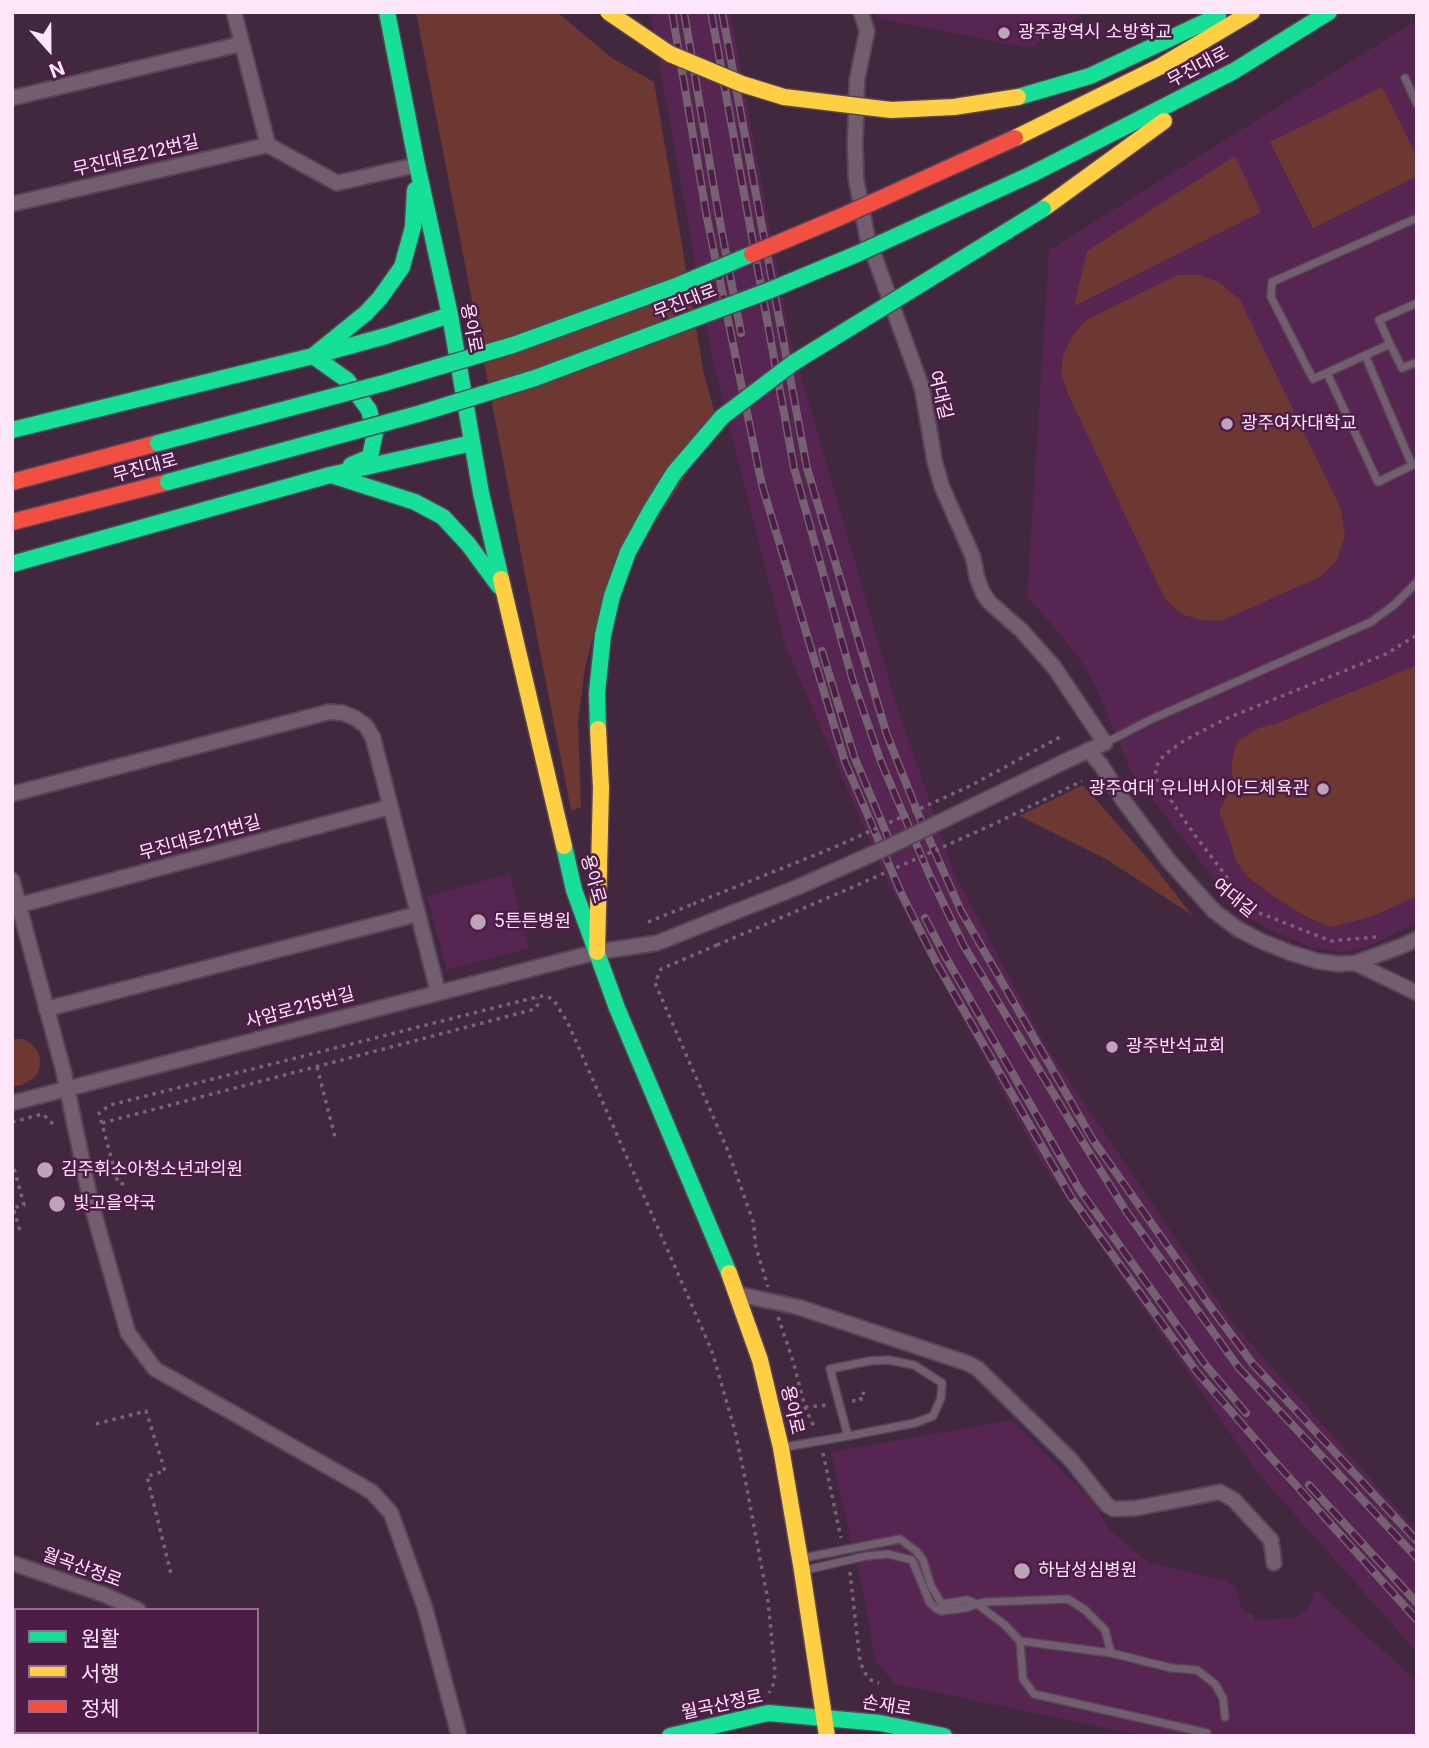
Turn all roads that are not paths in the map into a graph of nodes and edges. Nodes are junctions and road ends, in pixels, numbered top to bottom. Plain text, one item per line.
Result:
1 (234, 12) edge
2 (387, 12) edge
3 (608, 12) edge
4 (861, 12) edge
5 (1226, 12) edge
6 (1252, 12) edge
7 (1329, 12) edge
8 (242, 44) junction
9 (1234, 71) junction
10 (1405, 78) dead end
11 (12, 98) edge
12 (1417, 104) edge
13 (268, 145) junction
14 (417, 165) junction
15 (12, 204) edge
16 (1417, 218) edge
17 (1417, 303) edge
18 (450, 315) junction
19 (1390, 344) junction
20 (1365, 355) junction
21 (313, 356) junction
22 (1416, 364) edge
23 (1327, 373) junction
24 (12, 430) edge
25 (472, 443) junction
26 (1414, 464) edge
27 (330, 475) junction
28 (12, 482) edge
29 (12, 522) edge
30 (12, 564) edge
31 (1417, 582) edge
32 (505, 594) junction
33 (1105, 743) junction
34 (1088, 750) junction
35 (12, 794) edge
36 (390, 807) junction
37 (12, 880) edge
38 (16, 906) edge
39 (418, 914) junction
40 (1417, 939) edge
41 (597, 952) junction
42 (1355, 962) junction
43 (438, 992) junction
44 (1417, 993) edge
45 (47, 1009) junction
46 (68, 1089) junction
47 (12, 1103) edge
48 (737, 1294) junction
49 (848, 1436) junction
50 (780, 1448) junction
51 (12, 1563) edge
52 (1274, 1563) dead end
53 (801, 1565) junction
54 (967, 1604) junction
55 (977, 1604) junction
56 (134, 1608) edge
57 (1020, 1641) junction
58 (1111, 1653) junction
59 (824, 1717) junction
60 (1225, 1717) dead end
61 (1207, 1733) dead end
62 (459, 1736) edge
63 (670, 1736) edge
64 (827, 1736) edge
65 (944, 1736) edge

1 - 8 street
2 - 14 main road, 용아로
3 - 5 main road, bridge
4 - 33 street, 여대길
6 - 28 main road, 무진대로, bridge
7 - 9 main road, 무진대로
8 - 11 street
8 - 13 street
9 - 29 main road, 무진대로, bridge
9 - 41 main road, bridge
10 - 12 lane
13 - 14 street
13 - 15 street, 무진대로212번길
14 - 18 main road, 용아로
14 - 21 main road
16 - 23 lane
17 - 19 lane
18 - 21 main road
18 - 25 main road, 용아로
19 - 20 lane
19 - 22 lane
20 - 23 lane
20 - 26 lane
21 - 24 main road
21 - 27 main road
23 - 26 lane
25 - 27 main road
25 - 32 main road, 용아로
27 - 30 main road
27 - 32 main road
31 - 33 lane
32 - 41 main road, 용아로
33 - 34 street, 사암로215번길
34 - 41 street, 사암로215번길, bridge
34 - 42 street, 여대길
35 - 36 street
36 - 38 street, 무진대로211번길
36 - 39 street
37 - 38 street
38 - 45 street
39 - 43 street
39 - 45 street
40 - 42 street, 여대길
41 - 43 street, 사암로215번길
41 - 48 main road, 용아로
42 - 44 street
43 - 46 street, 사암로215번길
45 - 46 street
46 - 47 street, 사암로215번길
46 - 62 street
48 - 50 main road, 용아로
48 - 52 street
49 - 49 lane
49 - 50 lane
50 - 53 main road, 용아로
51 - 56 street, 월곡산정로
53 - 54 lane
53 - 54 lane
53 - 59 main road, 용아로
54 - 55 lane
55 - 57 lane
55 - 58 lane
57 - 58 lane
57 - 61 lane
58 - 60 lane
59 - 63 main road, 월곡산정로
59 - 64 main road, 용아로
59 - 65 main road, 손재로

